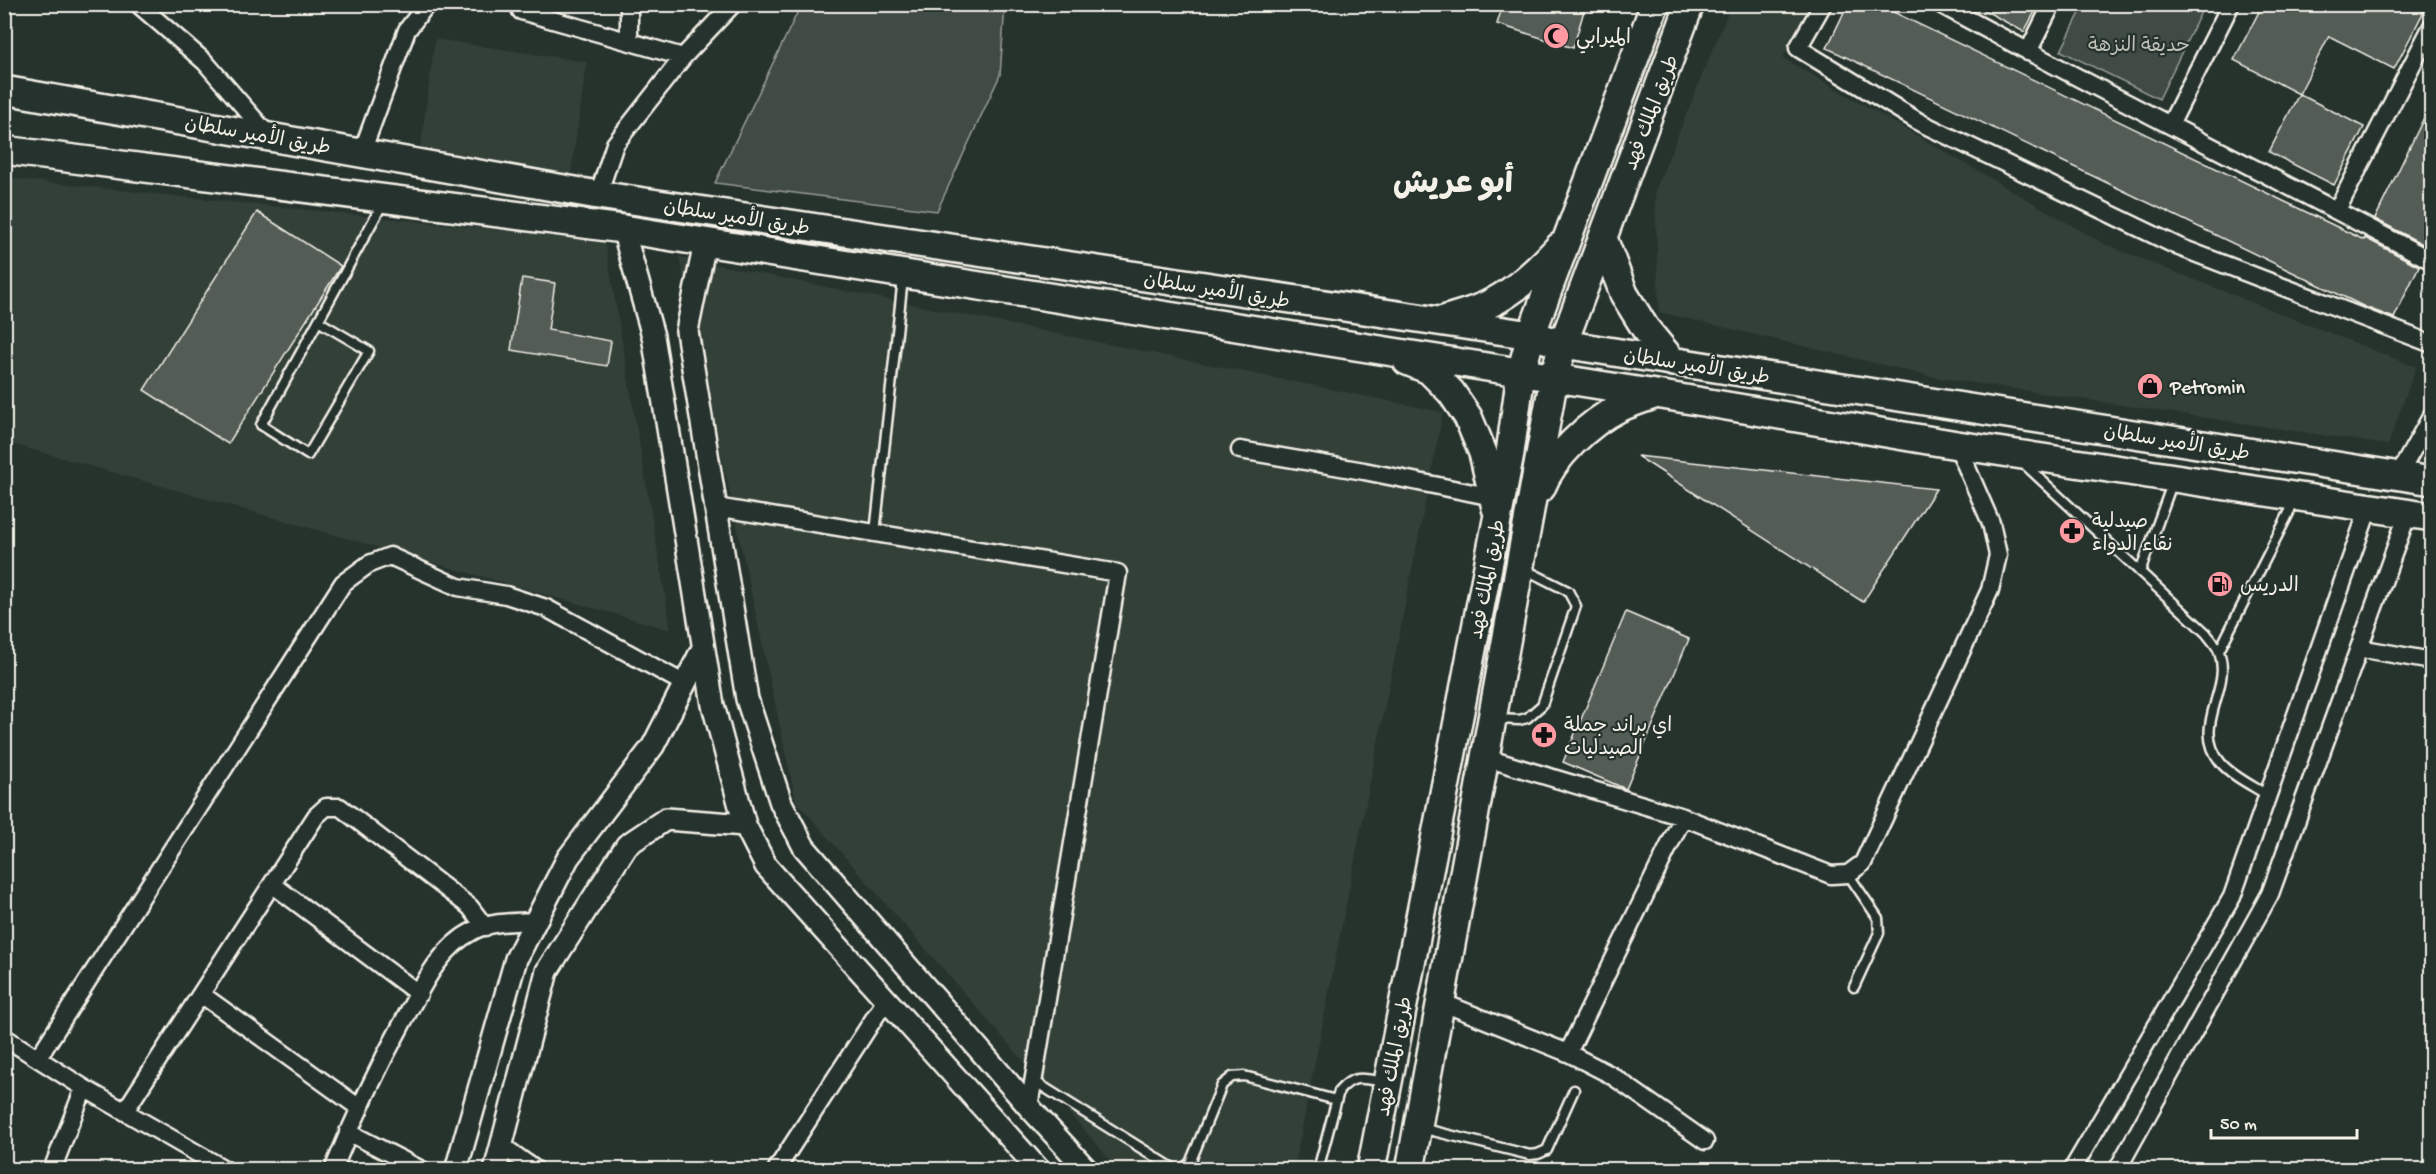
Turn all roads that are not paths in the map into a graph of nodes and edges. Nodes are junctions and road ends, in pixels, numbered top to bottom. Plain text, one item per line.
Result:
1 (138, 4) edge
2 (427, 4) edge
3 (518, 4) edge
4 (629, 4) edge
5 (733, 4) edge
6 (1655, 4) edge
7 (1690, 4) edge
8 (1823, 4) edge
9 (1940, 4) edge
10 (2052, 4) edge
11 (2231, 4) edge
12 (2432, 26) edge
13 (629, 41) junction
14 (2028, 52) junction
15 (684, 57) junction
16 (4, 90) edge
17 (2170, 125) junction
18 (268, 135) junction
19 (4, 150) edge
20 (362, 152) junction
21 (598, 195) junction
22 (386, 199) junction
23 (2337, 210) junction
24 (623, 230) junction
25 (1568, 238) junction
26 (1603, 238) junction
27 (705, 243) junction
28 (2432, 261) edge
29 (903, 274) junction
30 (318, 321) junction
31 (1440, 322) junction
32 (1531, 335) junction
33 (1563, 344) junction
34 (2432, 344) edge
35 (1384, 351) junction
36 (1674, 362) junction
37 (1521, 373) junction
38 (1554, 378) junction
39 (1656, 394) junction
40 (2432, 415) edge
41 (702, 424) junction
42 (668, 429) junction
43 (1957, 446) junction
44 (1240, 450) dead end
45 (2012, 454) junction
46 (2398, 476) junction
47 (2174, 478) junction
48 (2432, 482) edge
49 (2298, 496) junction
50 (1496, 505) junction
51 (716, 507) junction
52 (2369, 507) junction
53 (2420, 515) edge
54 (1530, 517) junction
55 (875, 533) junction
56 (1521, 567) junction
57 (2140, 572) junction
58 (704, 648) junction
59 (2359, 648) junction
60 (2219, 651) junction
61 (2432, 661) edge
62 (685, 684) junction
63 (1494, 719) junction
64 (1486, 758) junction
65 (2267, 795) junction
66 (1683, 817) junction
67 (745, 825) junction
68 (1848, 873) junction
69 (272, 884) junction
70 (536, 921) junction
71 (485, 927) junction
72 (1854, 987) dead end
73 (201, 994) junction
74 (419, 994) junction
75 (886, 1000) junction
76 (1441, 1002) junction
77 (4, 1037) edge
78 (1568, 1053) junction
79 (38, 1058) junction
80 (1033, 1080) junction
81 (1388, 1082) junction
82 (84, 1088) junction
83 (1574, 1090) dead end
84 (1336, 1100) junction
85 (358, 1107) junction
86 (1029, 1107) junction
87 (125, 1111) junction
88 (1418, 1127) junction
89 (1004, 1130) junction
90 (348, 1132) junction
91 (1706, 1141) dead end
92 (501, 1145) junction
93 (219, 1168) edge
94 (52, 1170) edge
95 (333, 1170) edge
96 (422, 1170) edge
97 (456, 1170) edge
98 (495, 1170) edge
99 (536, 1170) edge
100 (776, 1170) edge
101 (1039, 1170) edge
102 (1086, 1170) edge
103 (1178, 1170) edge
104 (1318, 1170) edge
105 (1371, 1170) edge
106 (1410, 1170) edge
107 (2072, 1170) edge
108 (2117, 1170) edge

1 - 18 street
2 - 20 street
3 - 13 street
4 - 13 street
5 - 15 street
6 - 25 highway, طريق الملك فهد
7 - 26 highway, طريق الملك فهد
8 - 34 street
9 - 14 street
10 - 14 street
11 - 17 street
12 - 23 street
13 - 15 street
14 - 17 street
15 - 21 street
16 - 18 highway, طريق الأمير سلطان
17 - 23 street
18 - 20 highway, طريق الأمير سلطان
19 - 22 highway, طريق الأمير سلطان
20 - 21 highway, طريق الأمير سلطان
21 - 31 highway, طريق الأمير سلطان
22 - 24 highway, طريق الأمير سلطان
22 - 30 lane
23 - 28 street
24 - 27 highway, طريق الأمير سلطان
24 - 42 street
25 - 31 highway
25 - 32 highway, طريق الملك فهد
26 - 33 highway, طريق الملك فهد
26 - 36 highway
27 - 29 highway, طريق الأمير سلطان
27 - 41 street
29 - 35 highway, طريق الأمير سلطان
29 - 55 lane
30 - 30 lane
31 - 32 highway, طريق الأمير سلطان
32 - 33 highway, طريق الأمير سلطان
32 - 37 highway, طريق الملك فهد
33 - 36 highway, طريق الأمير سلطان
33 - 38 highway, طريق الملك فهد
35 - 37 highway, طريق الأمير سلطان
35 - 50 highway
36 - 46 highway, طريق الأمير سلطان
37 - 38 highway, طريق الأمير سلطان
37 - 50 highway, طريق الملك فهد
38 - 39 highway, طريق الأمير سلطان
38 - 54 highway, طريق الملك فهد
39 - 43 highway, طريق الأمير سلطان
39 - 54 highway
40 - 46 street
41 - 42 street
41 - 51 street
42 - 58 street
43 - 45 highway, طريق الأمير سلطان
43 - 68 street
44 - 50 street
45 - 47 highway, طريق الأمير سلطان
45 - 57 lane
46 - 48 highway, طريق الأمير سلطان
47 - 49 highway, طريق الأمير سلطان
47 - 57 lane
49 - 52 highway, طريق الأمير سلطان
49 - 60 lane
50 - 81 highway, طريق الملك فهد
51 - 55 street
51 - 86 street
52 - 53 highway, طريق الأمير سلطان
52 - 65 street
53 - 59 street
54 - 56 highway, طريق الملك فهد
55 - 80 street
56 - 63 highway, طريق الملك فهد
56 - 63 lane
57 - 60 lane
58 - 62 street
58 - 67 street
59 - 61 street
59 - 108 street
60 - 65 lane
62 - 70 street
62 - 79 street
63 - 64 highway, طريق الملك فهد
64 - 66 street
64 - 76 highway, طريق الملك فهد
65 - 107 street
66 - 68 street
66 - 78 street
67 - 75 street
67 - 92 street
68 - 72 lane
69 - 71 street
69 - 73 street
69 - 74 street
70 - 71 street
70 - 97 street
71 - 74 street
73 - 85 street
73 - 87 street
74 - 85 street
75 - 89 street
75 - 100 street
76 - 78 street
76 - 88 highway, طريق الملك فهد
77 - 79 street
78 - 91 street
79 - 82 street
80 - 86 street
80 - 103 lane
81 - 84 lane
81 - 105 highway, طريق الملك فهد
82 - 87 street
82 - 94 street
83 - 88 lane
84 - 103 lane
84 - 104 lane
85 - 90 street
86 - 89 street
86 - 102 street
87 - 93 street
88 - 106 highway, طريق الملك فهد
89 - 101 street
90 - 95 street
90 - 96 street
92 - 98 street
92 - 99 street

